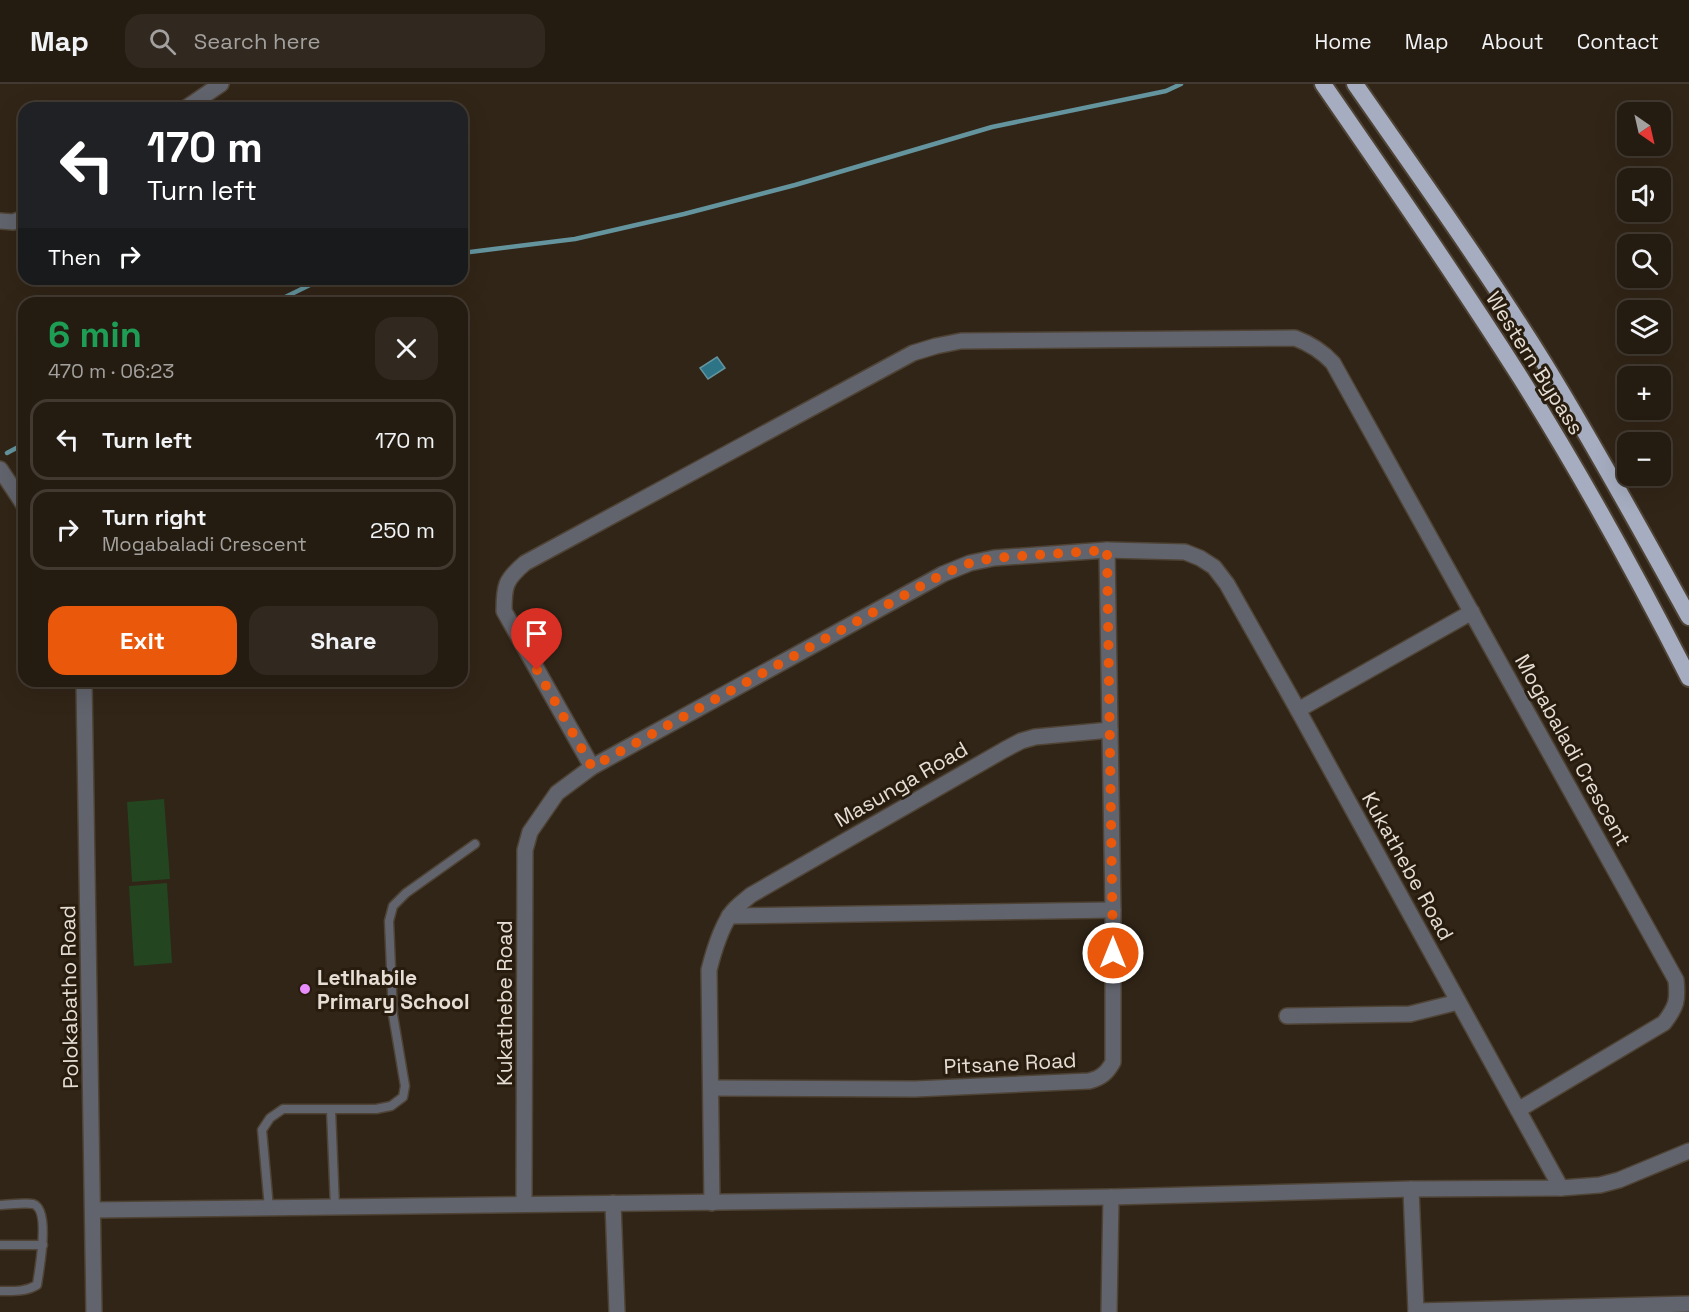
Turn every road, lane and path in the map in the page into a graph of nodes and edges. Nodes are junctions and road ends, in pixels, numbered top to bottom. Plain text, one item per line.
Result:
1 (221, 84) edge
2 (1323, 84) edge
3 (1354, 84) edge
4 (195, 102) edge
5 (0, 221) edge
6 (18, 221) edge
7 (0, 469) edge
8 (18, 496) edge
9 (1107, 550) junction
10 (1472, 612) junction
11 (1689, 617) edge
12 (1689, 678) edge
13 (84, 687) edge
14 (1298, 710) junction
15 (1110, 730) junction
16 (592, 767) junction
17 (476, 844) dead end
18 (1113, 910) junction
19 (729, 916) junction
20 (1458, 1002) junction
21 (1287, 1016) dead end
22 (712, 1088) junction
23 (331, 1110) junction
24 (1518, 1110) junction
25 (1689, 1151) edge
26 (1561, 1188) junction
27 (1412, 1189) junction
28 (1111, 1197) junction
29 (613, 1203) junction
30 (712, 1203) junction
31 (524, 1204) junction
32 (0, 1205) edge
33 (335, 1207) junction
34 (269, 1208) junction
35 (93, 1210) junction
36 (0, 1245) edge
37 (43, 1245) junction
38 (0, 1291) edge
39 (1689, 1304) edge
40 (94, 1312) edge
41 (617, 1312) edge
42 (1109, 1312) edge
43 (1416, 1312) edge

1 - 4 street
2 - 12 highway, Western Bypass
3 - 11 highway, Western Bypass
5 - 6 street
7 - 8 street
9 - 14 street, Kukathebe Road
9 - 15 street, Pitsane Road
9 - 16 street, Kukathebe Road
10 - 14 street
10 - 16 street, Mogabaladi Crescent
10 - 24 street, Mogabaladi Crescent
13 - 35 street, Polokabatho Road
14 - 20 street, Kukathebe Road
15 - 18 street, Pitsane Road
15 - 19 street, Masunga Road
16 - 31 street, Kukathebe Road
17 - 23 lane
18 - 19 street
18 - 22 street, Pitsane Road
19 - 22 street
20 - 21 street
20 - 24 street, Kukathebe Road
22 - 30 street
23 - 33 lane
23 - 34 lane
24 - 26 street, Kukathebe Road
25 - 26 street
26 - 27 street
27 - 28 street
27 - 43 street
28 - 30 street
28 - 42 street
29 - 30 street
29 - 31 street
29 - 41 street
31 - 33 street
32 - 37 lane
33 - 34 street
34 - 35 street
35 - 40 street, Polokabatho Road
36 - 37 lane
37 - 38 lane
39 - 43 street

